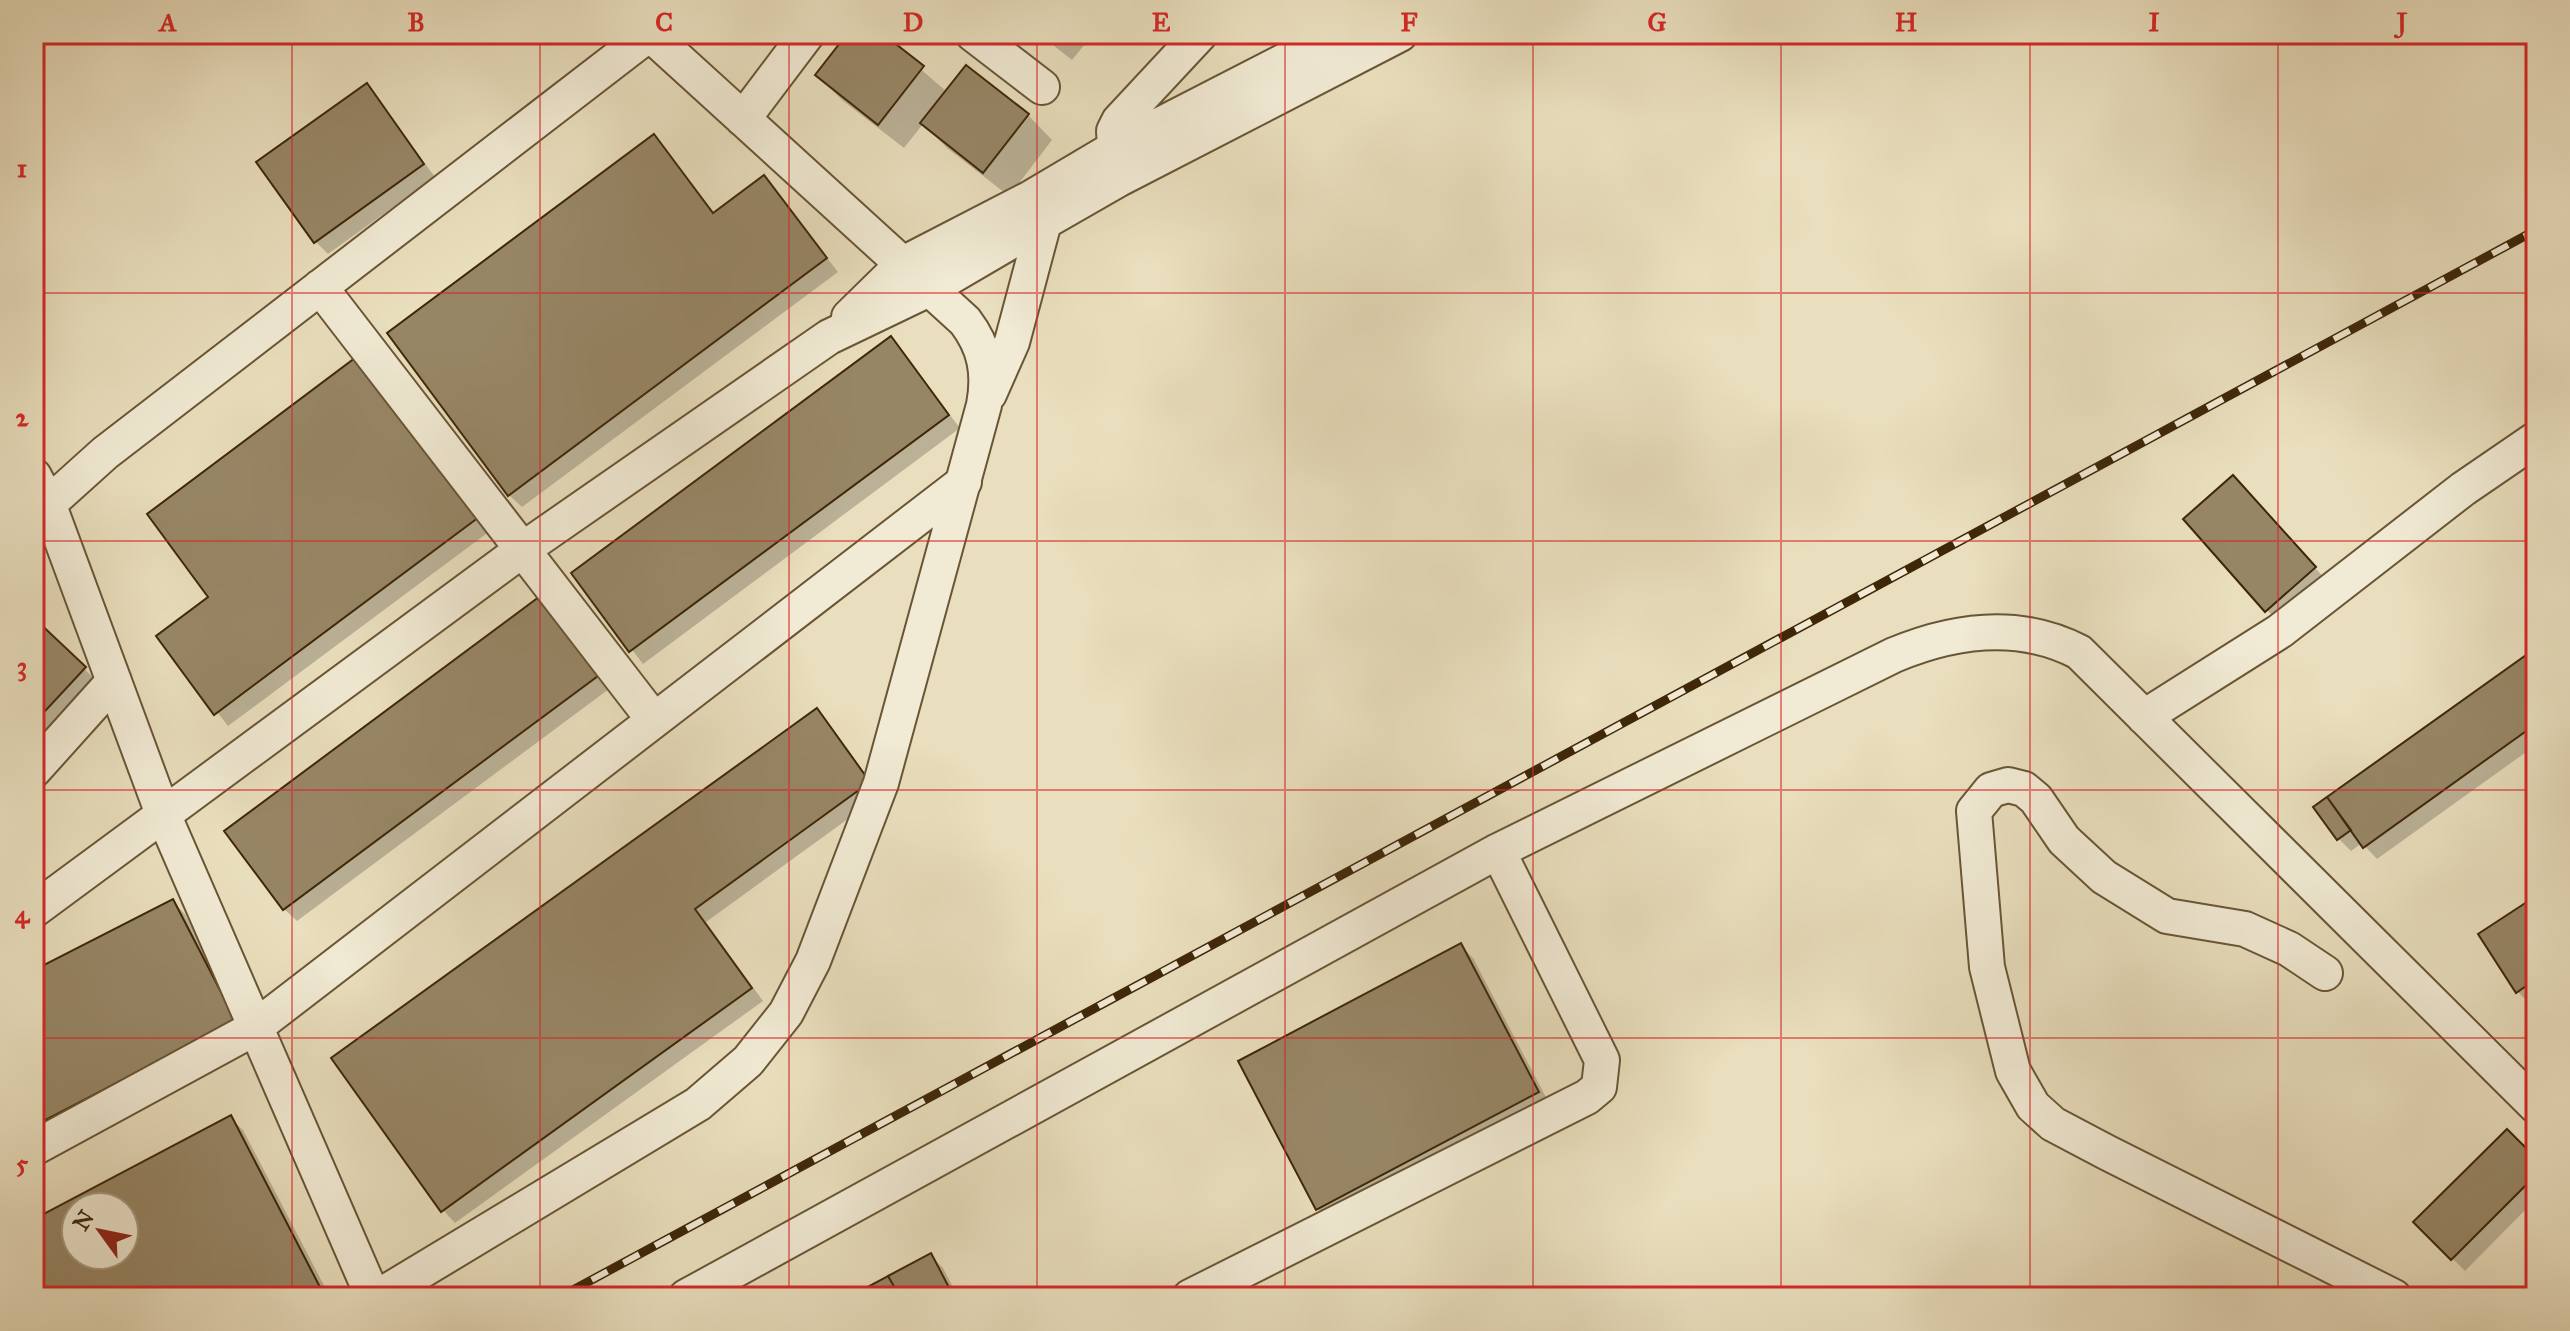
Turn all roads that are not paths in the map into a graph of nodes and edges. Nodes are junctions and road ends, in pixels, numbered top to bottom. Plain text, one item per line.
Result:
1 (650, 34) edge
2 (807, 34) edge
3 (973, 34) edge
4 (1200, 34) edge
5 (1337, 34) edge
6 (1400, 34) edge
7 (1042, 87) dead end
8 (743, 119) junction
9 (1115, 148) junction
10 (1044, 222) junction
11 (903, 264) junction
12 (320, 287) junction
13 (931, 288) junction
14 (829, 337) junction
15 (984, 405) junction
16 (2536, 439) edge
17 (964, 482) junction
18 (39, 499) edge
19 (522, 550) junction
20 (114, 681) junction
21 (2144, 717) junction
22 (654, 720) junction
23 (34, 770) edge
24 (163, 814) junction
25 (1498, 851) junction
26 (34, 910) edge
27 (2325, 973) dead end
28 (253, 1029) junction
29 (2536, 1106) edge
30 (34, 1148) edge
31 (1242, 1283) edge
32 (376, 1297) edge
33 (686, 1297) edge
34 (1190, 1297) edge
35 (2394, 1297) edge

1 - 8 street
1 - 12 street
2 - 8 street
3 - 7 street
4 - 9 street
5 - 9 street
6 - 10 street
8 - 11 street
9 - 11 street
10 - 13 street
10 - 15 street
11 - 13 street
11 - 14 street
12 - 18 street
12 - 19 street
13 - 14 street
13 - 15 street
14 - 19 street
15 - 17 street
16 - 21 street
17 - 22 street
17 - 32 street
18 - 20 street
19 - 22 street
19 - 24 street
20 - 23 street
20 - 24 street
21 - 25 street
21 - 29 street
22 - 28 street
24 - 26 street
24 - 28 street
25 - 31 street
25 - 33 street
27 - 35 street
28 - 30 street
28 - 32 street
31 - 34 street

